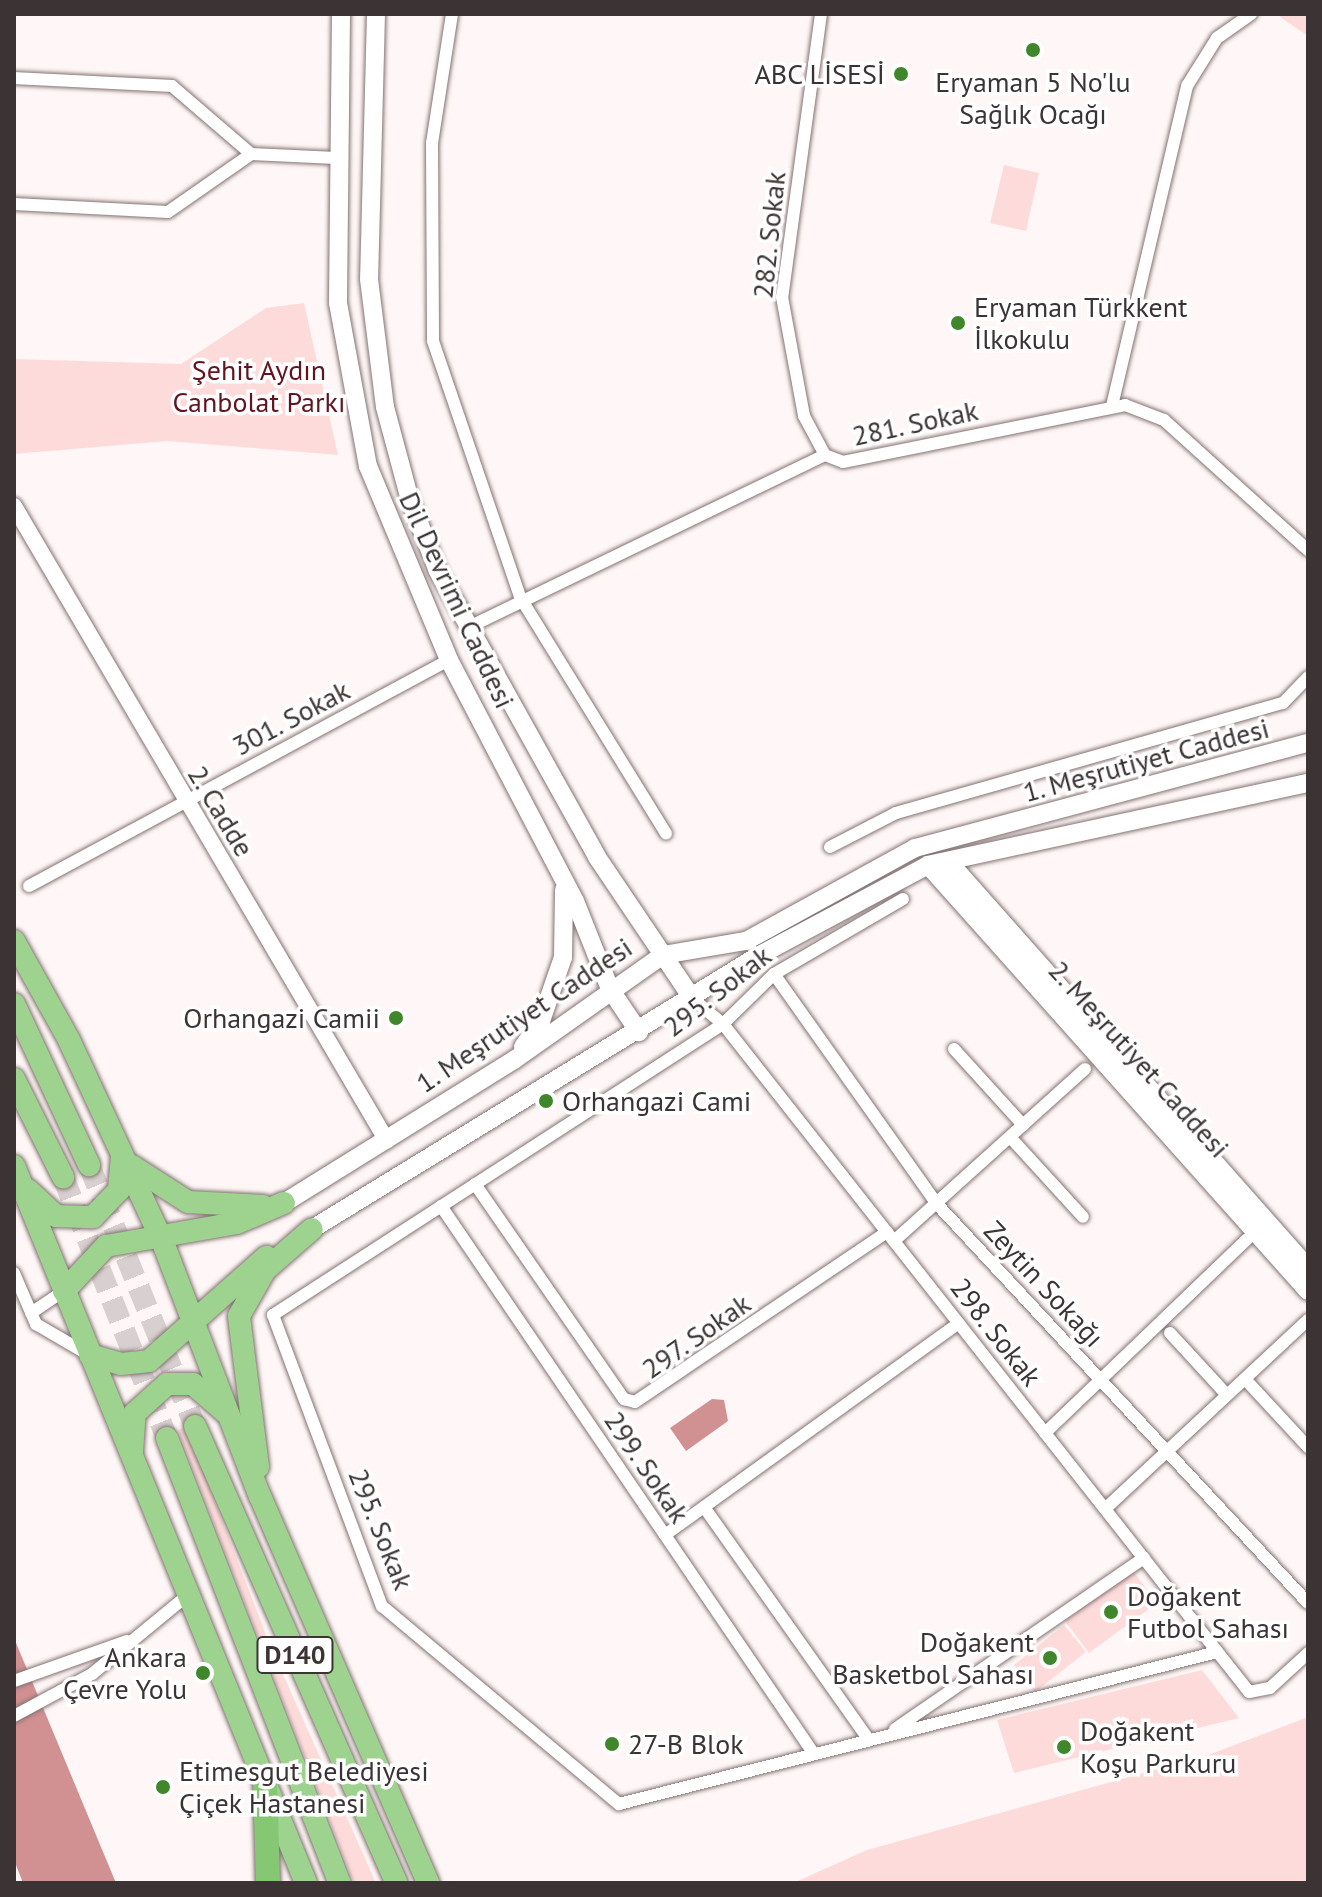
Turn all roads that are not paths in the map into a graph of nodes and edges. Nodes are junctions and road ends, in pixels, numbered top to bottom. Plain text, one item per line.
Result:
1 (341, 14) edge
2 (376, 14) edge
3 (452, 14) edge
4 (821, 14) edge
5 (1251, 14) edge
6 (14, 78) edge
7 (251, 154) junction
8 (336, 158) junction
9 (14, 204) edge
10 (1112, 406) junction
11 (825, 455) junction
12 (14, 506) edge
13 (1308, 550) edge
14 (520, 597) junction
15 (469, 627) junction
16 (449, 660) junction
17 (1308, 677) edge
18 (1308, 743) edge
19 (1308, 783) edge
20 (185, 802) junction
21 (666, 833) dead end
22 (830, 847) dead end
23 (948, 861) junction
24 (928, 865) junction
25 (562, 875) junction
26 (29, 886) dead end
27 (903, 899) dead end
28 (14, 941) edge
29 (663, 955) junction
30 (774, 974) junction
31 (610, 989) junction
32 (692, 998) junction
33 (14, 1004) edge
34 (723, 1024) junction
35 (639, 1032) junction
36 (954, 1049) dead end
37 (514, 1060) junction
38 (1085, 1069) dead end
39 (14, 1079) edge
40 (1023, 1125) junction
41 (1010, 1137) junction
42 (387, 1141) junction
43 (124, 1155) junction
44 (89, 1165) tunnel mouth
45 (18, 1174) edge
46 (63, 1177) tunnel mouth
47 (475, 1184) junction
48 (284, 1203) junction
49 (936, 1203) junction
50 (441, 1206) junction
51 (1083, 1217) dead end
52 (312, 1229) junction
53 (890, 1236) junction
54 (1247, 1239) dead end
55 (162, 1240) junction
56 (1308, 1268) edge
57 (14, 1273) edge
58 (64, 1291) junction
59 (1308, 1291) edge
60 (31, 1313) junction
61 (196, 1320) junction
62 (1308, 1320) edge
63 (959, 1323) junction
64 (1170, 1333) dead end
65 (90, 1355) junction
66 (1245, 1379) junction
67 (1100, 1380) junction
68 (1227, 1395) junction
69 (233, 1423) junction
70 (195, 1426) tunnel mouth
71 (1045, 1433) junction
72 (167, 1438) tunnel mouth
73 (1308, 1447) edge
74 (1167, 1451) junction
75 (133, 1463) junction
76 (260, 1496) junction
77 (704, 1507) junction
78 (1105, 1509) junction
79 (665, 1535) junction
80 (1144, 1558) junction
81 (188, 1595) junction
82 (1308, 1603) edge
83 (134, 1639) junction
84 (1217, 1652) junction
85 (1308, 1653) edge
86 (14, 1681) edge
87 (14, 1716) edge
88 (886, 1736) junction
89 (869, 1740) junction
90 (814, 1754) junction
91 (265, 1781) junction
92 (268, 1883) edge
93 (306, 1883) edge
94 (340, 1883) edge
95 (397, 1883) edge
96 (428, 1883) edge

1 - 8 main road, Dil Devrimi Caddesi
2 - 15 main road, Dil Devrimi Caddesi
3 - 14 street
4 - 11 street, 282. Sokak
5 - 10 street
6 - 7 street
7 - 8 street
7 - 9 street
8 - 16 main road, Dil Devrimi Caddesi
10 - 11 street, 281. Sokak
10 - 13 street, 281. Sokak
11 - 14 street, 281. Sokak
12 - 20 street, 2. Cadde
14 - 15 street, 281. Sokak
14 - 21 street
15 - 29 main road, Dil Devrimi Caddesi
16 - 20 street, 301. Sokak
16 - 25 main road, Dil Devrimi Caddesi
17 - 22 street
18 - 29 main road, 1. Meşrutiyet Caddesi
19 - 23 main road, 1. Meşrutiyet Caddesi
20 - 26 street, 301. Sokak
20 - 42 street, 2. Cadde
23 - 24 main road, 1. Meşrutiyet Caddesi
23 - 56 main road, 2. Meşrutiyet Caddesi
24 - 32 main road, 1. Meşrutiyet Caddesi
24 - 59 main road, 2. Meşrutiyet Caddesi
25 - 31 main road, Dil Devrimi Caddesi
25 - 37 main road
27 - 30 street, 295. Sokak
28 - 43 highway
29 - 31 main road, 1. Meşrutiyet Caddesi
29 - 32 main road, Dil Devrimi Caddesi
30 - 34 street, 295. Sokak
30 - 49 street, Zeytin Sokağı
31 - 35 main road, Dil Devrimi Caddesi
31 - 37 main road, 1. Meşrutiyet Caddesi
32 - 34 street, 298. Sokak
32 - 35 main road, 1. Meşrutiyet Caddesi
33 - 44 highway
34 - 47 street, 295. Sokak
34 - 53 street, 298. Sokak
35 - 52 main road, 1. Meşrutiyet Caddesi
36 - 40 street
37 - 42 main road, 1. Meşrutiyet Caddesi
38 - 40 street, 297. Sokak
39 - 46 highway
40 - 41 street, 297. Sokak
41 - 49 street, 297. Sokak
41 - 51 street
42 - 48 main road, 1. Meşrutiyet Caddesi
43 - 45 highway
43 - 48 highway
43 - 55 highway
45 - 58 highway
47 - 50 street, 295. Sokak
47 - 53 street, 297. Sokak
48 - 55 highway
49 - 53 street, 297. Sokak
49 - 67 street, Zeytin Sokağı
50 - 79 street, 299. Sokak
50 - 90 street, 295. Sokak
52 - 61 highway
52 - 76 highway
53 - 63 street, 298. Sokak
54 - 67 street
55 - 58 highway
55 - 61 highway
57 - 60 street
58 - 60 street
58 - 65 highway
60 - 65 street
61 - 65 highway
61 - 69 highway
62 - 66 street
63 - 71 street, 298. Sokak
63 - 77 street
64 - 68 street
65 - 75 highway
66 - 68 street
66 - 73 street
67 - 71 street
67 - 74 street, Zeytin Sokağı
68 - 74 street
69 - 75 highway
69 - 76 highway
70 - 95 highway, D140
71 - 78 street, 298. Sokak
72 - 94 highway, D140
74 - 78 street
74 - 82 street, Zeytin Sokağı
75 - 81 highway
76 - 96 highway
77 - 79 street
77 - 89 street
78 - 80 street, 298. Sokak
79 - 90 street, 299. Sokak
80 - 84 street, 298. Sokak
80 - 88 street
81 - 83 street
81 - 91 highway
83 - 86 street
83 - 87 street
84 - 85 street, 298. Sokak
84 - 88 street, 295. Sokak
88 - 89 street, 295. Sokak
89 - 90 street, 295. Sokak
91 - 92 highway
91 - 93 highway

